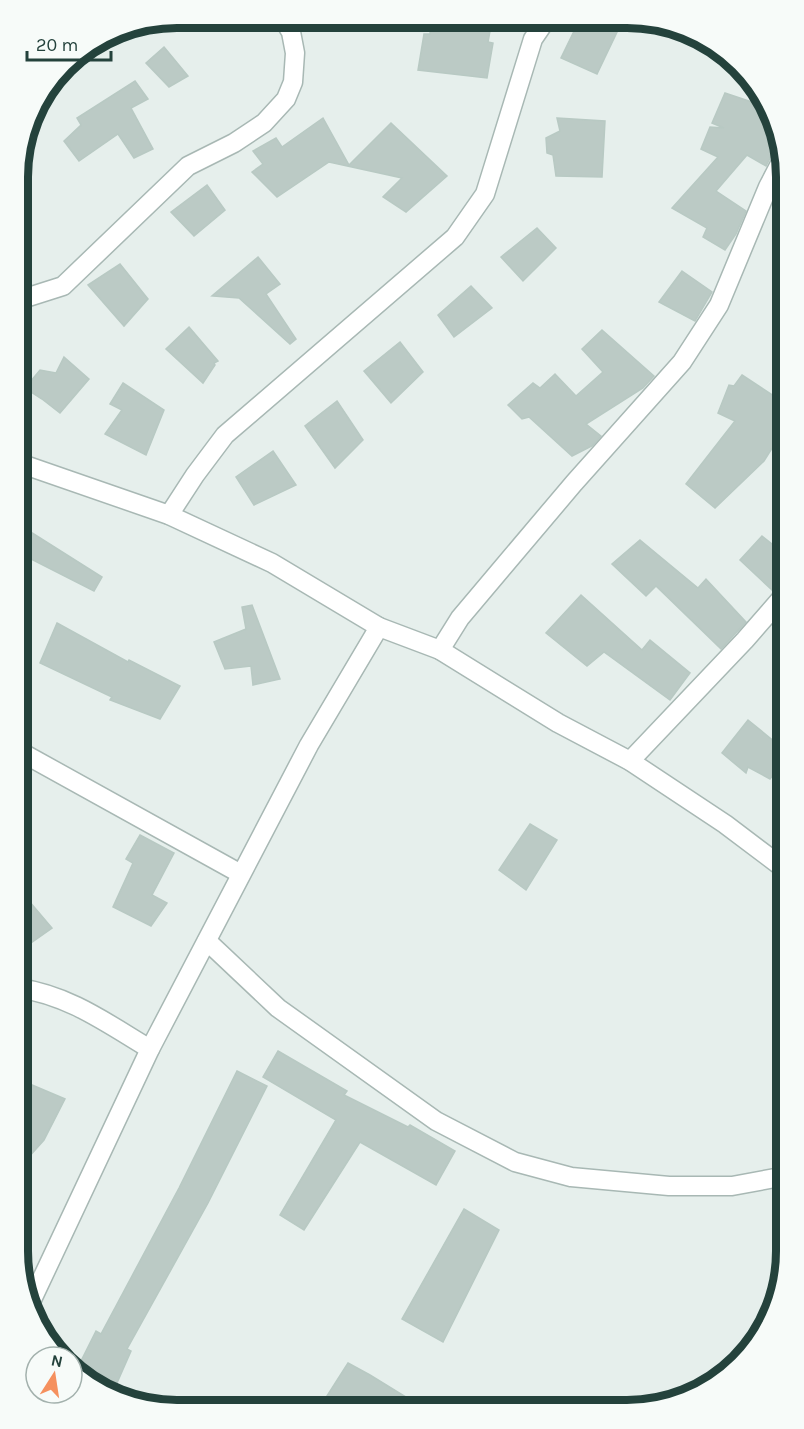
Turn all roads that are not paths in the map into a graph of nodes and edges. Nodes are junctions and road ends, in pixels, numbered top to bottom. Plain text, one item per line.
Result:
1 (540, 28) edge
2 (289, 29) edge
3 (775, 173) edge
4 (28, 297) edge
5 (28, 466) edge
6 (169, 515) junction
7 (776, 605) edge
8 (379, 627) junction
9 (440, 650) junction
10 (28, 756) edge
11 (630, 761) junction
12 (775, 862) edge
13 (241, 874) junction
14 (207, 941) junction
15 (28, 990) edge
16 (150, 1049) junction
17 (775, 1178) edge
18 (35, 1294) edge

1 - 6 street
2 - 4 street
3 - 9 street
5 - 6 street
6 - 8 street
7 - 11 street
8 - 9 street
8 - 13 street
9 - 11 street
10 - 13 street
11 - 12 street
13 - 14 street
14 - 16 street
14 - 17 street
15 - 16 street
16 - 18 street

